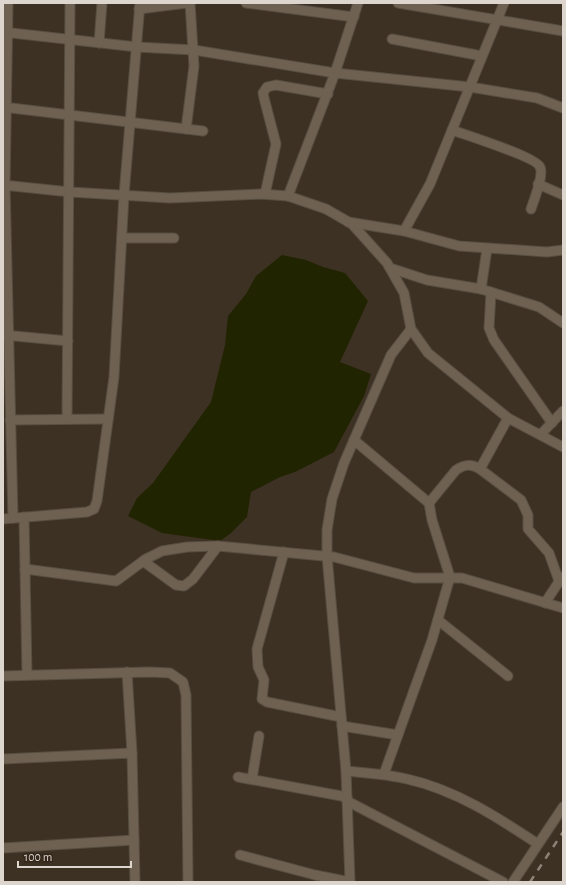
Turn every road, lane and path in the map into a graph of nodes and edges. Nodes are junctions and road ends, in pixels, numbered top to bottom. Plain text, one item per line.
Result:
1 (8, 3) edge
2 (70, 3) edge
3 (102, 3) edge
4 (187, 3) edge
5 (190, 3) edge
6 (246, 3) edge
7 (358, 3) edge
8 (398, 3) edge
9 (504, 3) edge
10 (140, 6) edge
11 (354, 16) junction
12 (496, 20) junction
13 (563, 31) edge
14 (6, 33) edge
15 (392, 39) dead end
16 (68, 40) junction
17 (99, 43) junction
18 (137, 47) junction
19 (194, 50) junction
20 (482, 56) junction
21 (335, 73) junction
22 (470, 87) junction
23 (328, 94) junction
24 (5, 107) edge
25 (563, 108) edge
26 (69, 114) junction
27 (130, 123) junction
28 (186, 129) junction
29 (452, 130) junction
30 (202, 131) dead end
31 (538, 184) junction
32 (4, 185) edge
33 (70, 192) junction
34 (265, 194) junction
35 (124, 195) junction
36 (563, 195) edge
37 (288, 196) junction
38 (531, 209) dead end
39 (347, 222) junction
40 (404, 231) junction
41 (122, 238) junction
42 (174, 238) dead end
43 (487, 249) junction
44 (563, 250) edge
45 (390, 268) junction
46 (481, 289) junction
47 (491, 292) junction
48 (563, 322) edge
49 (411, 329) junction
50 (6, 335) edge
51 (68, 340) junction
52 (563, 411) edge
53 (508, 418) junction
54 (67, 419) junction
55 (108, 419) junction
56 (10, 420) junction
57 (552, 423) junction
58 (541, 434) junction
59 (354, 440) junction
60 (563, 448) edge
61 (480, 469) junction
62 (429, 503) junction
63 (24, 517) junction
64 (13, 518) junction
65 (3, 519) edge
66 (218, 546) junction
67 (284, 552) junction
68 (326, 556) junction
69 (143, 561) junction
70 (25, 569) junction
71 (450, 577) junction
72 (561, 579) edge
73 (545, 603) junction
74 (563, 608) edge
75 (438, 620) junction
76 (127, 672) junction
77 (27, 675) junction
78 (3, 676) edge
79 (508, 676) dead end
80 (341, 722) junction
81 (398, 735) junction
82 (259, 736) dead end
83 (132, 753) junction
84 (3, 759) edge
85 (346, 771) junction
86 (384, 774) junction
87 (238, 777) dead end
88 (252, 779) junction
89 (347, 799) junction
90 (563, 807) edge
91 (134, 840) junction
92 (538, 844) junction
93 (3, 848) edge
94 (240, 855) dead end
95 (135, 882) edge
96 (188, 882) edge
97 (350, 882) edge
98 (503, 882) edge
99 (513, 882) edge

1 - 14 street
2 - 16 street
3 - 17 street
4 - 10 street
5 - 19 street
6 - 11 street
7 - 11 street
8 - 12 street
9 - 12 street
10 - 18 street
11 - 21 street
12 - 13 street
12 - 20 street
14 - 16 street
14 - 24 street
15 - 20 street
16 - 17 street
16 - 26 street
17 - 18 street
18 - 19 street
18 - 27 street
19 - 21 street
19 - 28 street
20 - 22 street
21 - 22 street
21 - 23 street
22 - 25 street
22 - 29 street
23 - 34 street
23 - 37 street
24 - 26 street
24 - 32 street
26 - 27 street
26 - 33 street
27 - 28 street
27 - 35 street
28 - 30 street
29 - 31 street
29 - 40 street
31 - 36 street
31 - 38 street
32 - 33 street
32 - 50 street
33 - 35 street
33 - 51 street
34 - 35 street
34 - 37 street
35 - 41 street
37 - 39 street
39 - 40 street
39 - 45 street
40 - 43 street
41 - 42 street
41 - 55 street
43 - 44 street
43 - 46 street
45 - 46 street
45 - 49 street
46 - 47 street
47 - 48 street
47 - 57 street
49 - 53 street
49 - 59 street
50 - 51 street
50 - 56 street
51 - 54 street
52 - 57 street
53 - 58 street
53 - 61 street
54 - 55 street
54 - 56 street
55 - 63 street
56 - 64 street
57 - 58 street
58 - 60 street
59 - 62 street
59 - 68 street
61 - 62 street
61 - 72 street
62 - 71 street
63 - 64 street
63 - 70 street
64 - 65 street
66 - 67 street
66 - 69 street
66 - 69 street
67 - 68 street
67 - 80 street
68 - 71 street
68 - 80 street
69 - 70 street
70 - 77 street
71 - 73 street
71 - 75 street
72 - 73 street
73 - 74 street
75 - 79 street
75 - 81 street
76 - 77 street
76 - 83 street
76 - 96 street
77 - 78 street
80 - 81 street
80 - 85 street
81 - 86 street
82 - 88 street
83 - 84 street
83 - 91 street
85 - 86 street
85 - 89 street
86 - 92 street
87 - 88 street
88 - 89 street
89 - 97 street
89 - 98 street
90 - 92 street
91 - 93 street
91 - 95 street
92 - 99 street
94 - 97 street

